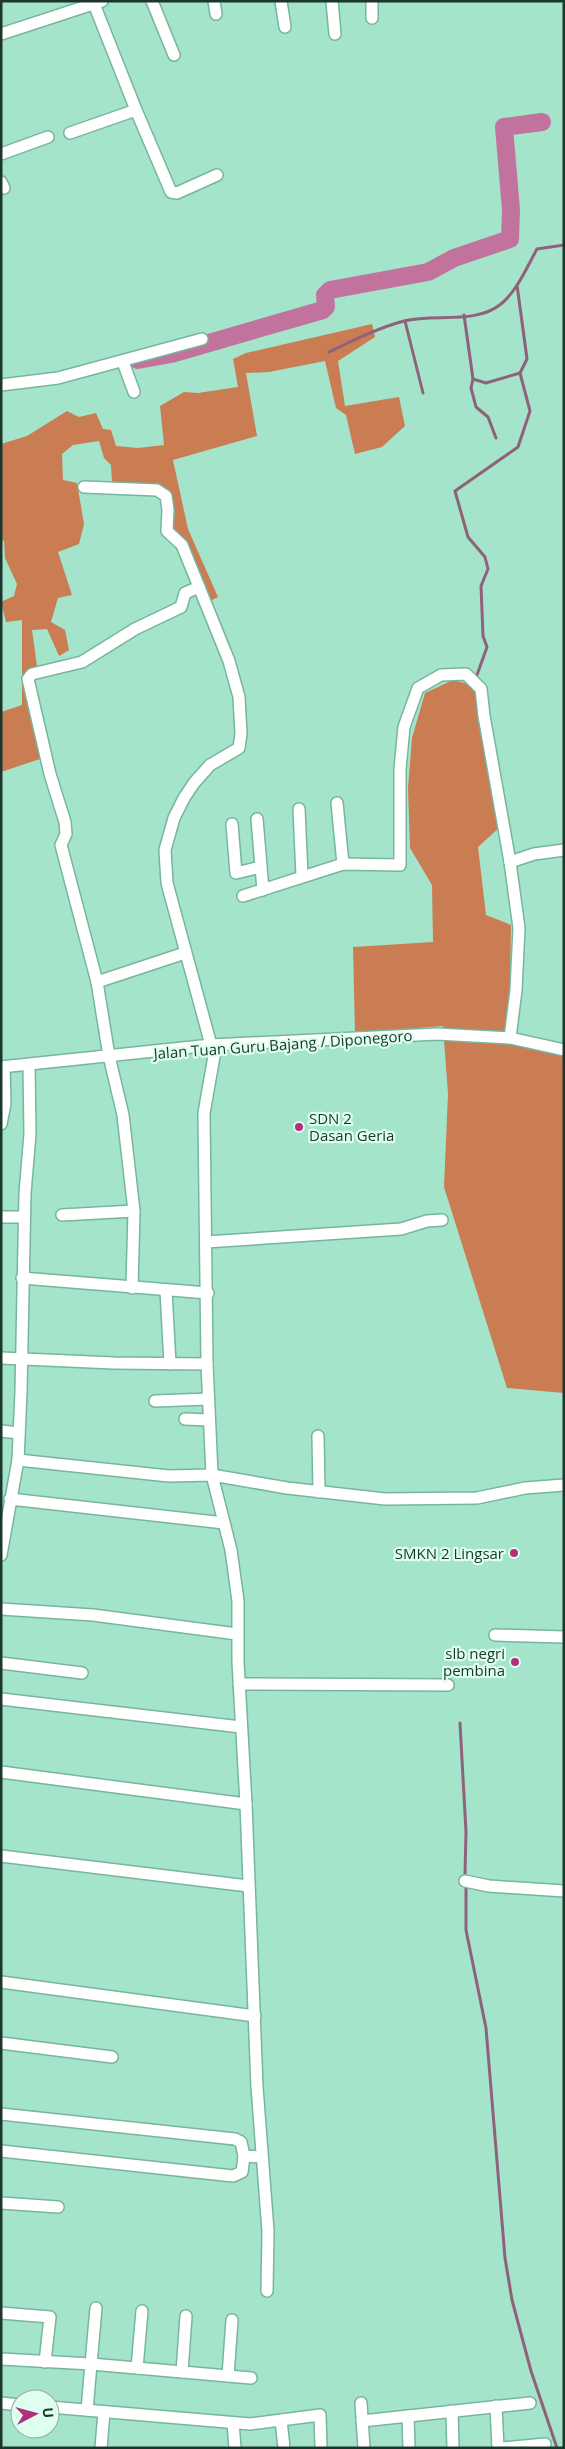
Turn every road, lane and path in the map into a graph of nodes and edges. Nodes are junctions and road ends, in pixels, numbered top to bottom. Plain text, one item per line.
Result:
1 (152, 1) edge
2 (214, 1) edge
3 (281, 1) edge
4 (332, 1) edge
5 (372, 1) edge
6 (98, 3) edge
7 (216, 14) dead end
8 (372, 18) dead end
9 (285, 27) dead end
10 (1, 34) edge
11 (335, 34) dead end
12 (174, 55) dead end
13 (136, 110) junction
14 (70, 133) dead end
15 (48, 137) dead end
16 (1, 154) edge
17 (217, 175) dead end
18 (202, 339) dead end
19 (124, 365) junction
20 (1, 386) edge
21 (134, 392) dead end
22 (84, 487) dead end
23 (199, 587) junction
24 (338, 803) dead end
25 (299, 809) dead end
26 (257, 819) dead end
27 (232, 824) dead end
28 (564, 850) edge
29 (510, 862) junction
30 (343, 864) junction
31 (261, 867) junction
32 (302, 876) junction
33 (263, 890) junction
34 (243, 896) dead end
35 (185, 953) junction
36 (97, 982) junction
37 (510, 1038) junction
38 (213, 1045) junction
39 (564, 1050) edge
40 (110, 1056) junction
41 (29, 1064) junction
42 (3, 1067) edge
43 (1, 1124) edge
44 (134, 1211) junction
45 (62, 1215) dead end
46 (1, 1217) edge
47 (24, 1217) junction
48 (442, 1220) dead end
49 (206, 1242) junction
50 (22, 1278) junction
51 (132, 1288) junction
52 (166, 1291) junction
53 (208, 1294) junction
54 (1, 1358) edge
55 (21, 1359) junction
56 (170, 1364) junction
57 (207, 1364) junction
58 (208, 1400) junction
59 (155, 1401) dead end
60 (185, 1419) dead end
61 (209, 1420) junction
62 (1, 1431) edge
63 (19, 1433) junction
64 (318, 1436) dead end
65 (18, 1460) junction
66 (212, 1475) junction
67 (7, 1483) edge
68 (564, 1485) edge
69 (319, 1492) junction
70 (10, 1499) junction
71 (224, 1523) junction
72 (1, 1555) edge
73 (1, 1609) edge
74 (237, 1634) junction
75 (495, 1635) dead end
76 (564, 1637) edge
77 (1, 1663) edge
78 (82, 1673) dead end
79 (239, 1684) junction
80 (448, 1685) dead end
81 (1, 1699) edge
82 (242, 1726) junction
83 (1, 1772) edge
84 (246, 1804) junction
85 (1, 1856) edge
86 (465, 1881) dead end
87 (248, 1886) junction
88 (564, 1891) edge
89 (1, 1982) edge
90 (254, 2016) junction
91 (1, 2044) edge
92 (112, 2057) dead end
93 (1, 2114) edge
94 (1, 2151) edge
95 (244, 2156) junction
96 (262, 2157) junction
97 (1, 2203) edge
98 (58, 2207) dead end
99 (267, 2291) dead end
100 (96, 2308) dead end
101 (142, 2311) dead end
102 (1, 2313) edge
103 (186, 2316) dead end
104 (232, 2320) dead end
105 (1, 2359) edge
106 (45, 2362) junction
107 (91, 2364) junction
108 (138, 2368) junction
109 (182, 2372) junction
110 (228, 2376) junction
111 (251, 2378) dead end
112 (361, 2402) dead end
113 (530, 2403) dead end
114 (496, 2406) junction
115 (60, 2408) edge
116 (87, 2410) junction
117 (452, 2411) junction
118 (104, 2412) junction
119 (408, 2416) junction
120 (281, 2420) junction
121 (362, 2421) junction
122 (233, 2423) junction
123 (545, 2444) dead end
124 (101, 2448) edge
125 (235, 2448) edge
126 (284, 2448) edge
127 (321, 2448) edge
128 (364, 2448) edge
129 (409, 2448) edge
130 (453, 2448) edge
131 (498, 2448) edge
132 (503, 2448) edge

1 - 12 street
2 - 7 street
3 - 9 street
4 - 11 street
5 - 8 street
6 - 10 street
6 - 13 street
13 - 14 street
13 - 17 street
15 - 16 street
18 - 19 street
19 - 20 street
19 - 21 street
22 - 23 street
23 - 35 street
23 - 36 street
24 - 30 street
25 - 32 street
26 - 31 street
27 - 31 street
28 - 29 street
29 - 30 street
29 - 37 street
30 - 32 street
31 - 33 street
32 - 33 street
33 - 34 street
35 - 36 street
35 - 38 street
36 - 40 street
37 - 38 street, Jalan Tuan Guru Bajang / Diponegoro
37 - 39 street, Jalan Tuan Guru Bajang / Diponegoro
38 - 40 street, Jalan Tuan Guru Bajang / Diponegoro
38 - 49 street
40 - 41 street, Jalan Tuan Guru Bajang / Diponegoro
40 - 44 street
41 - 42 street, Jalan Tuan Guru Bajang / Diponegoro
41 - 47 street
42 - 43 street
44 - 45 street
44 - 51 street
46 - 47 street
47 - 50 street
48 - 49 street
49 - 53 street
50 - 51 street
50 - 55 street
51 - 52 street
52 - 53 street
52 - 56 street
53 - 57 street
54 - 55 street
55 - 56 street
55 - 63 street
56 - 57 street
57 - 58 street
58 - 59 street
58 - 61 street
60 - 61 street
61 - 66 street
62 - 63 street
63 - 65 street
64 - 69 street
65 - 66 street
65 - 67 street
66 - 69 street
66 - 71 street
67 - 70 street
68 - 69 street
70 - 71 street
70 - 72 street
71 - 74 street
73 - 74 street
74 - 79 street
75 - 76 street
77 - 78 street
79 - 80 street
79 - 82 street
81 - 82 street
82 - 84 street
83 - 84 street
84 - 87 street
85 - 87 street
86 - 88 street
87 - 90 street
89 - 90 street
90 - 96 street
91 - 92 street
93 - 95 street
94 - 95 street
95 - 96 street
96 - 99 street
97 - 98 street
100 - 107 street
101 - 108 street
102 - 106 street
103 - 109 street
104 - 110 street
105 - 106 street
106 - 107 street
107 - 108 street
107 - 116 street
108 - 109 street
109 - 110 street
110 - 111 street
112 - 121 street
113 - 114 street
114 - 117 street
114 - 131 street
115 - 116 street
116 - 118 street
117 - 119 street
117 - 130 street
118 - 122 street
118 - 124 street
119 - 121 street
119 - 129 street
120 - 122 street
120 - 126 street
120 - 127 street
121 - 128 street
122 - 125 street
123 - 132 street

